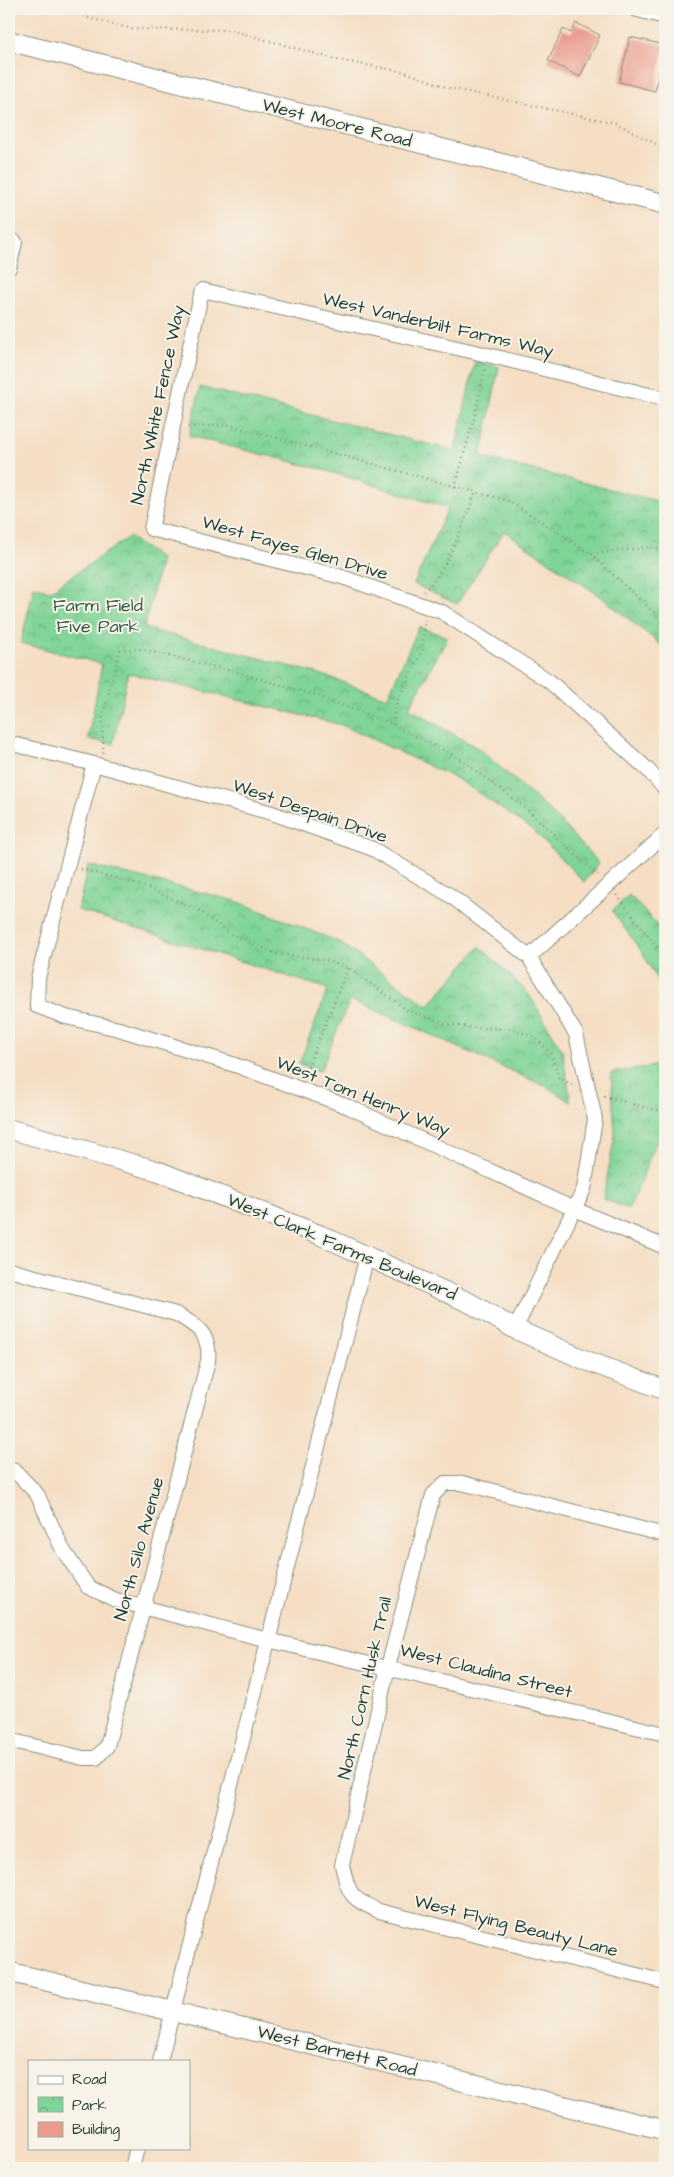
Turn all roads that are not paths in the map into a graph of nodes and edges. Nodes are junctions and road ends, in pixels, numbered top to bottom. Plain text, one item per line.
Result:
1 (634, 9) edge
2 (665, 16) edge
3 (9, 41) edge
4 (665, 204) edge
5 (9, 241) edge
6 (9, 268) edge
7 (202, 290) joint
8 (665, 399) edge
9 (151, 529) joint
10 (9, 744) edge
11 (98, 765) junction
12 (665, 789) edge
13 (665, 834) edge
14 (530, 957) junction
15 (9, 1130) edge
16 (574, 1209) junction
17 (665, 1247) edge
18 (367, 1256) junction
19 (9, 1270) edge
20 (515, 1330) junction
21 (665, 1390) edge
22 (9, 1470) edge
23 (665, 1535) edge
24 (143, 1607) junction
25 (268, 1640) junction
26 (388, 1667) junction
27 (665, 1734) edge
28 (9, 1740) edge
29 (360, 1902) joint
30 (9, 1972) edge
31 (665, 1982) edge
32 (172, 2011) junction
33 (160, 2060) edge
34 (665, 2130) edge
35 (136, 2150) edge
36 (132, 2168) edge

1 - 2 street
3 - 4 street, West Moore Road
5 - 6 street
7 - 8 street, West Vanderbilt Farms Way
7 - 9 street, North White Fence Way
9 - 12 street, West Fayes Glen Drive
10 - 11 street, West Despain Drive
11 - 14 street, West Despain Drive
11 - 16 street, West Tom Henry Way
13 - 14 street
14 - 16 street, West Despain Drive
15 - 18 street, West Clark Farms Boulevard
16 - 17 street, West Tom Henry Way
16 - 20 street, West Despain Drive
18 - 20 street, West Clark Farms Boulevard
18 - 25 street
19 - 24 street, North Silo Avenue
20 - 21 street, West Clark Farms Boulevard
22 - 24 street, West Claudina Street
23 - 26 street, North Corn Husk Trail
24 - 25 street, West Claudina Street
24 - 28 street, North Silo Avenue
25 - 26 street, West Claudina Street
25 - 32 street
26 - 27 street, West Claudina Street
26 - 29 street, North Corn Husk Trail
29 - 31 street, West Flying Beauty Lane
30 - 32 street, West Barnett Road
32 - 33 street
32 - 34 street, West Barnett Road
35 - 36 street

